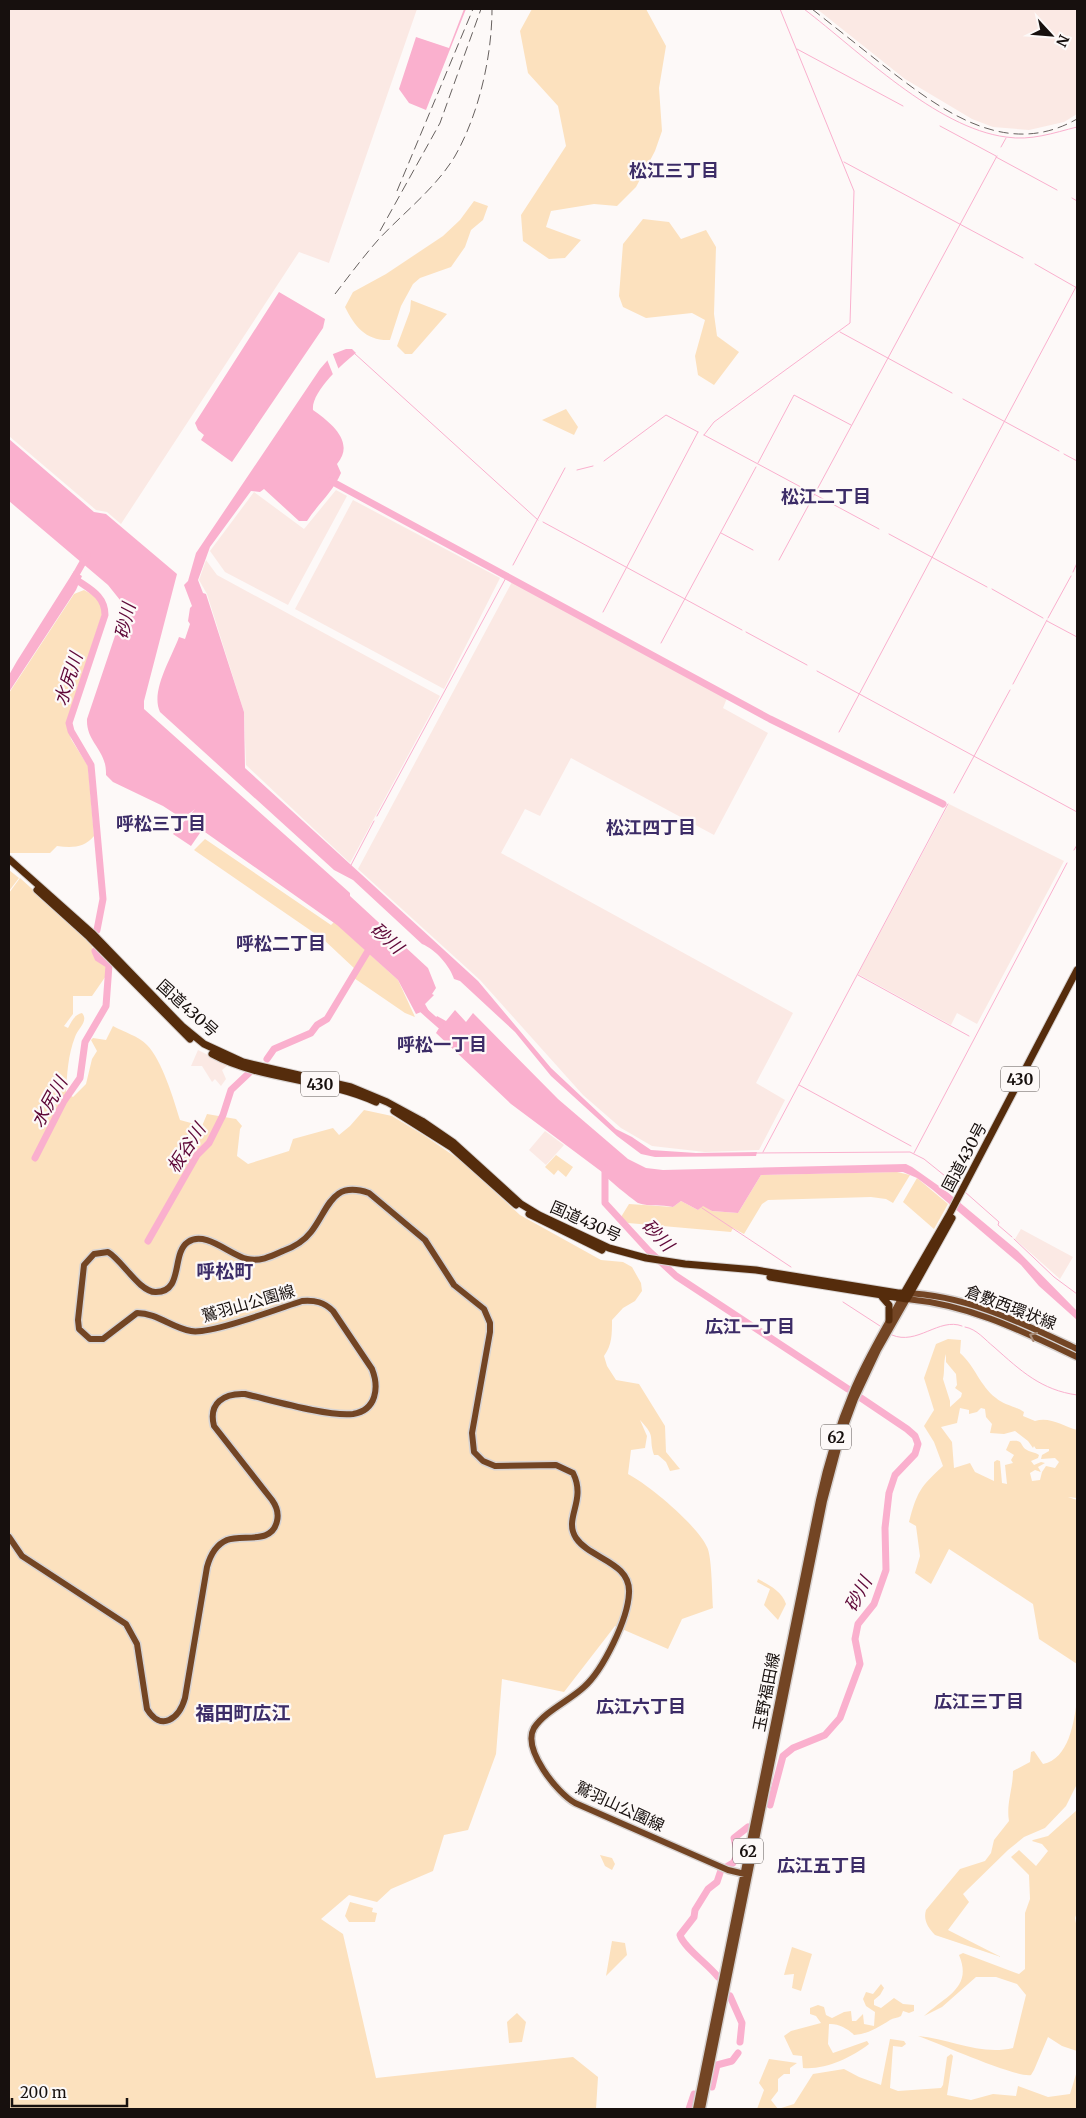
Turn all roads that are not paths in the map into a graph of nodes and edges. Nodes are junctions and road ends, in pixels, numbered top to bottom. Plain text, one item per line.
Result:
1 (9, 859) edge
2 (9, 865) edge
3 (1077, 970) edge
4 (1077, 978) edge
5 (964, 1191) junction
6 (663, 1264) junction
7 (881, 1296) junction
8 (905, 1296) junction
9 (889, 1320) junction
10 (1077, 1349) edge
11 (1077, 1356) edge
12 (9, 1536) edge
13 (746, 1874) junction
14 (696, 2109) edge
15 (702, 2109) edge

1 - 6 highway, 国道430号 / 430
2 - 6 highway, 国道430号 / 430
3 - 5 highway, 国道430号 / 430
4 - 5 highway, 国道430号 / 430
5 - 8 highway, 国道430号 / 430
6 - 7 highway, 国道430号 / 430
6 - 8 highway, 国道430号 / 430
7 - 8 highway, 国道430号 / 430
7 - 9 highway
8 - 9 main road, 玉野福田線 / 62
8 - 10 main road, 倉敷西環状線
11 -> 8 main road, 倉敷西環状線
8 - 13 main road, 玉野福田線 / 62
9 - 13 main road, 玉野福田線 / 62
12 - 13 main road, 鷲羽山公園線
13 - 14 main road, 玉野福田線 / 62
13 - 15 main road, 玉野福田線 / 62

